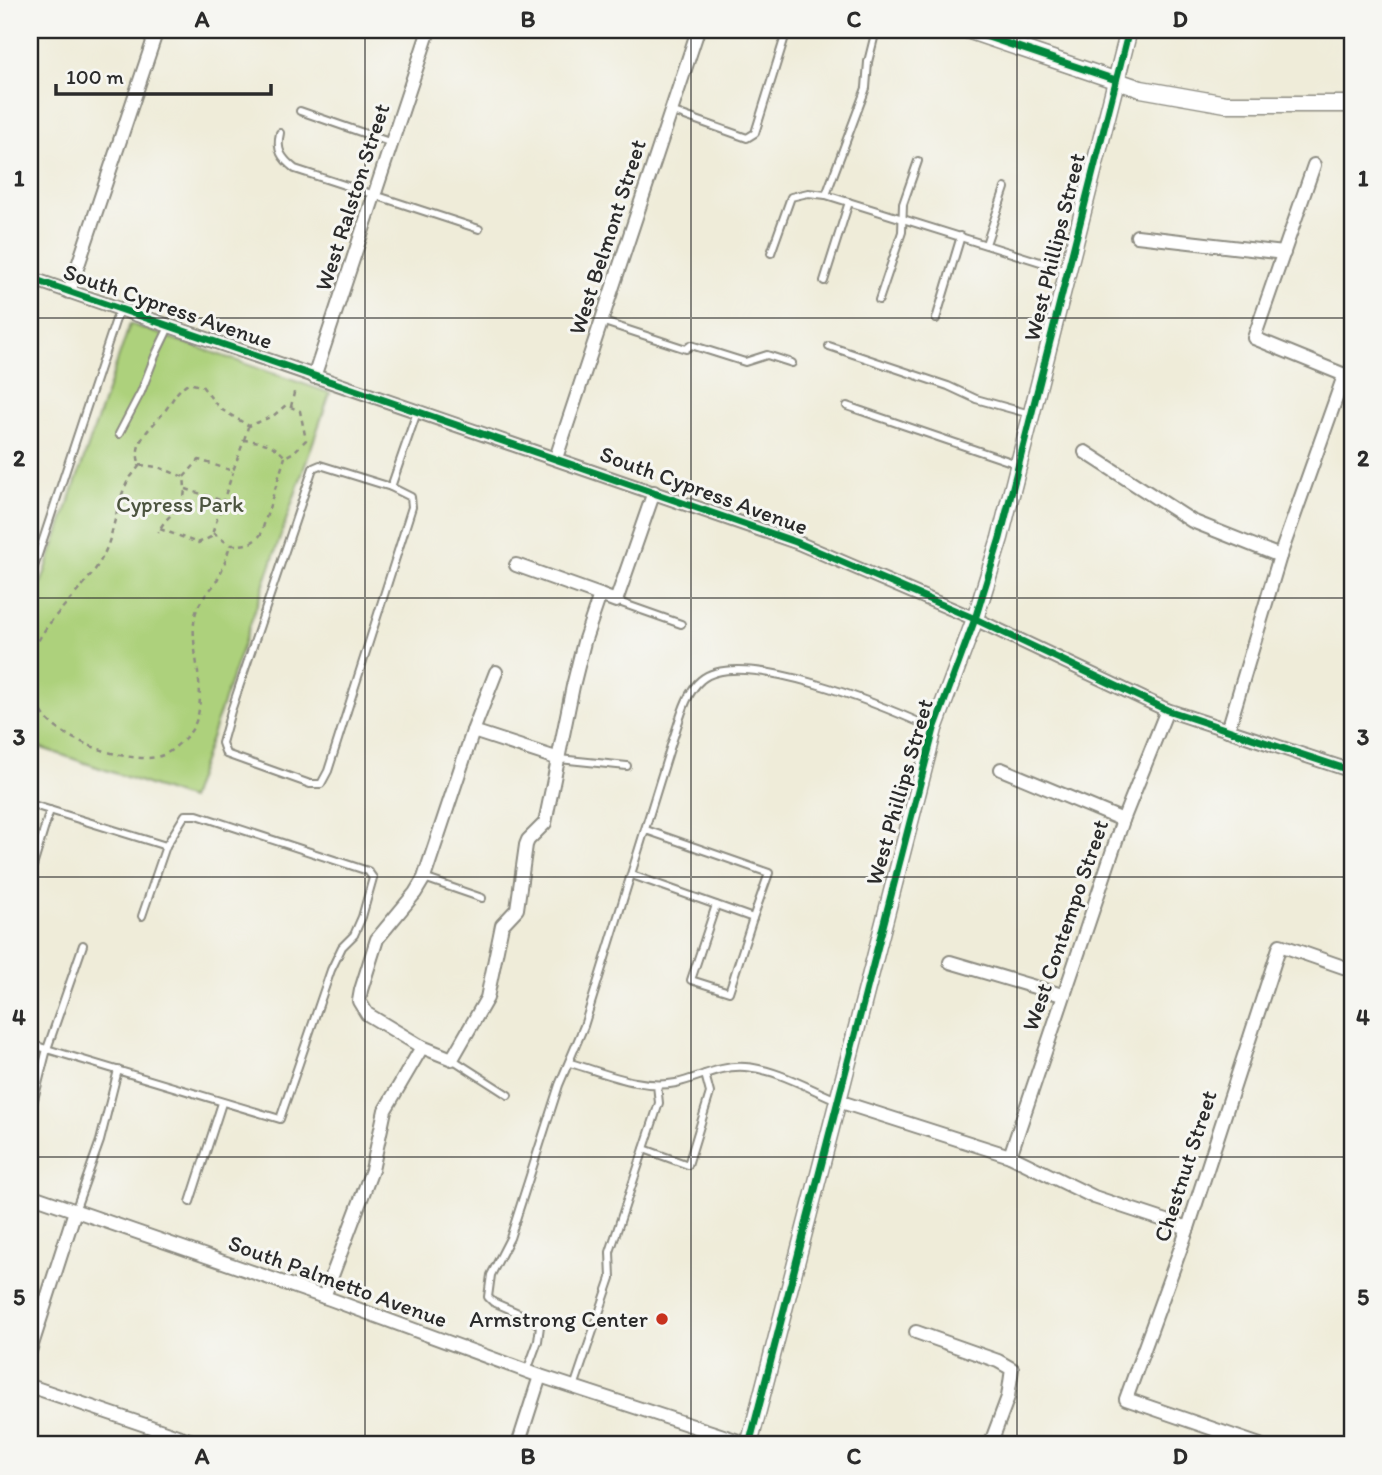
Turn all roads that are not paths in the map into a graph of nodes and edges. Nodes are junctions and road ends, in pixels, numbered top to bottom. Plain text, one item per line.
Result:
1 (157, 30) edge
2 (429, 30) edge
3 (698, 30) edge
4 (787, 30) edge
5 (876, 30) edge
6 (967, 30) edge
7 (1129, 30) edge
8 (1116, 80) junction
9 (1352, 104) edge
10 (300, 111) dead end
11 (671, 111) junction
12 (280, 133) dead end
13 (392, 143) junction
14 (918, 161) dead end
15 (1314, 165) dead end
16 (1005, 188) dead end
17 (374, 194) junction
18 (826, 195) junction
19 (849, 202) junction
20 (901, 217) junction
21 (479, 229) dead end
22 (961, 236) junction
23 (1137, 236) dead end
24 (986, 244) junction
25 (771, 253) dead end
26 (1284, 253) junction
27 (1068, 271) junction
28 (30, 278) edge
29 (824, 281) dead end
30 (69, 292) junction
31 (879, 300) dead end
32 (120, 310) junction
33 (936, 319) dead end
34 (601, 320) junction
35 (169, 327) junction
36 (829, 346) dead end
37 (792, 363) dead end
38 (314, 377) junction
39 (1348, 377) edge
40 (847, 406) dead end
41 (417, 412) junction
42 (1032, 414) junction
43 (119, 434) dead end
44 (1085, 452) dead end
45 (555, 458) junction
46 (1019, 464) junction
47 (391, 486) junction
48 (654, 492) junction
49 (1280, 556) junction
50 (516, 565) dead end
51 (30, 579) edge
52 (600, 595) junction
53 (616, 601) junction
54 (975, 619) junction
55 (681, 624) dead end
56 (496, 672) dead end
57 (1167, 710) junction
58 (934, 729) junction
59 (1228, 730) junction
60 (473, 731) junction
61 (559, 759) junction
62 (626, 766) dead end
63 (1001, 769) dead end
64 (1352, 771) edge
65 (30, 804) edge
66 (50, 810) junction
67 (1123, 820) junction
68 (646, 830) junction
69 (166, 846) junction
70 (632, 874) junction
71 (30, 876) edge
72 (424, 878) junction
73 (482, 898) dead end
74 (716, 905) junction
75 (142, 916) dead end
76 (753, 918) junction
77 (83, 945) dead end
78 (950, 962) dead end
79 (1352, 970) edge
80 (1062, 995) junction
81 (30, 1044) edge
82 (422, 1047) junction
83 (47, 1049) junction
84 (452, 1059) junction
85 (570, 1063) junction
86 (118, 1070) junction
87 (705, 1074) junction
88 (657, 1084) junction
89 (508, 1095) dead end
90 (838, 1101) junction
91 (222, 1103) junction
92 (30, 1115) edge
93 (644, 1149) junction
94 (1010, 1156) junction
95 (30, 1195) edge
96 (190, 1202) dead end
97 (75, 1210) junction
98 (1188, 1228) junction
99 (324, 1297) junction
100 (916, 1332) dead end
101 (30, 1351) edge
102 (527, 1371) junction
103 (540, 1376) junction
104 (30, 1386) edge
105 (574, 1387) junction
106 (204, 1445) edge
107 (518, 1445) edge
108 (750, 1445) edge
109 (990, 1445) edge
110 (1260, 1445) edge

1 - 30 street
2 - 13 street, West Ralston Street
3 - 11 street, West Belmont Street
4 - 11 lane
5 - 18 lane
6 - 8 street
7 - 8 street, West Phillips Street
8 - 9 street
8 - 27 street, West Phillips Street
10 - 13 lane
11 - 34 street, West Belmont Street
12 - 17 lane
13 - 17 street, West Ralston Street
14 - 20 lane
15 - 26 street
16 - 24 lane
17 - 21 lane
17 - 38 street, West Ralston Street
18 - 19 lane
18 - 25 lane
19 - 20 lane
19 - 29 lane
20 - 22 lane
20 - 31 lane
22 - 24 lane
22 - 33 lane
23 - 26 street
24 - 27 lane
26 - 39 street
27 - 42 street, West Phillips Street
28 - 30 street, South Cypress Avenue
30 - 32 street, South Cypress Avenue
32 - 35 street, South Cypress Avenue
32 - 51 lane
34 - 37 lane
34 - 45 street, West Belmont Street
35 - 38 street, South Cypress Avenue
35 - 43 lane
36 - 42 lane
38 - 41 street, South Cypress Avenue
39 - 49 street
40 - 46 lane
41 - 45 street, South Cypress Avenue
41 - 47 lane
42 - 46 street, West Phillips Street
44 - 49 street
45 - 48 street, South Cypress Avenue
46 - 54 street, West Phillips Street
47 - 47 lane
48 - 53 street
48 - 54 street, South Cypress Avenue
49 - 59 street
50 - 52 street
52 - 53 street
52 - 61 street
53 - 55 lane
54 - 57 street, South Cypress Avenue
54 - 58 street, West Phillips Street
56 - 60 street
57 - 59 street, South Cypress Avenue
57 - 67 street, West Contempo Street
58 - 68 lane
58 - 90 street, West Phillips Street
59 - 64 street, South Cypress Avenue
60 - 61 street
60 - 72 street
61 - 62 lane
61 - 84 street
63 - 67 street
65 - 66 lane
66 - 69 lane
66 - 71 lane
67 - 80 street, West Contempo Street
68 - 70 lane
68 - 76 lane
69 - 75 lane
69 - 91 lane
70 - 74 lane
70 - 85 lane
72 - 73 lane
72 - 82 street
74 - 76 lane
74 - 76 lane
77 - 83 lane
78 - 80 street
79 - 98 street, Chestnut Street
80 - 94 street, West Contempo Street
81 - 83 lane
82 - 84 street
82 - 99 street
83 - 86 lane
83 - 92 lane
84 - 89 lane
85 - 88 lane
85 - 102 lane
86 - 91 lane
86 - 97 lane
87 - 88 lane
87 - 90 lane
87 - 93 lane
88 - 93 lane
90 - 94 street
90 - 108 street, West Phillips Street
91 - 96 lane
93 - 105 lane
94 - 98 street
95 - 97 street, South Palmetto Avenue
97 - 99 street, South Palmetto Avenue
97 - 101 street
98 - 110 street, Chestnut Street
99 - 102 street, South Palmetto Avenue
100 - 109 street
102 - 103 street, South Palmetto Avenue
103 - 105 street, South Palmetto Avenue
103 - 107 street
104 - 106 street
105 - 108 street, South Palmetto Avenue

